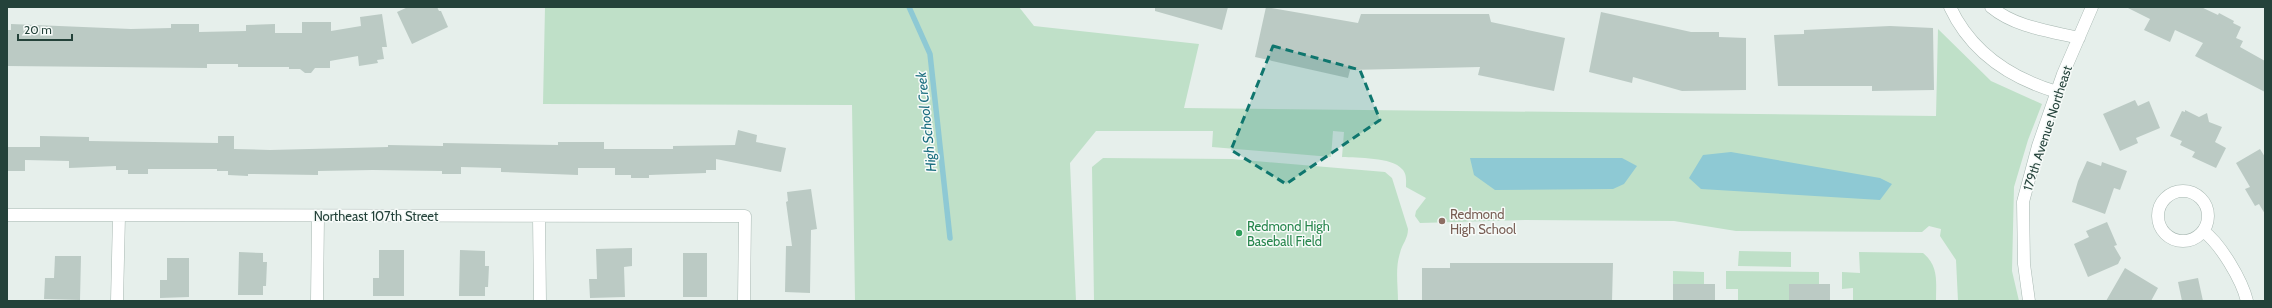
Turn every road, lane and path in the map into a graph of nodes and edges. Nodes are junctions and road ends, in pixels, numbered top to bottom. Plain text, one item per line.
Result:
1 (1950, 7) edge
2 (1991, 7) edge
3 (2092, 7) edge
4 (2079, 38) junction
5 (2057, 92) junction
6 (7, 215) edge
7 (119, 216) junction
8 (318, 216) junction
9 (539, 217) junction
10 (2203, 231) junction
11 (117, 301) edge
12 (317, 301) edge
13 (540, 301) edge
14 (744, 301) edge
15 (2029, 301) edge
16 (2247, 301) edge

1 - 5 street
2 - 4 street
3 - 4 street, 179th Avenue Northeast
4 - 5 street, 179th Avenue Northeast
5 - 15 street, 179th Avenue Northeast
6 - 7 street, Northeast 107th Street
7 - 8 street, Northeast 107th Street
7 - 11 street
8 - 9 street, Northeast 107th Street
8 - 12 street
9 - 13 street
9 - 14 street, Northeast 107th Street
10 - 10 street
10 - 16 street

